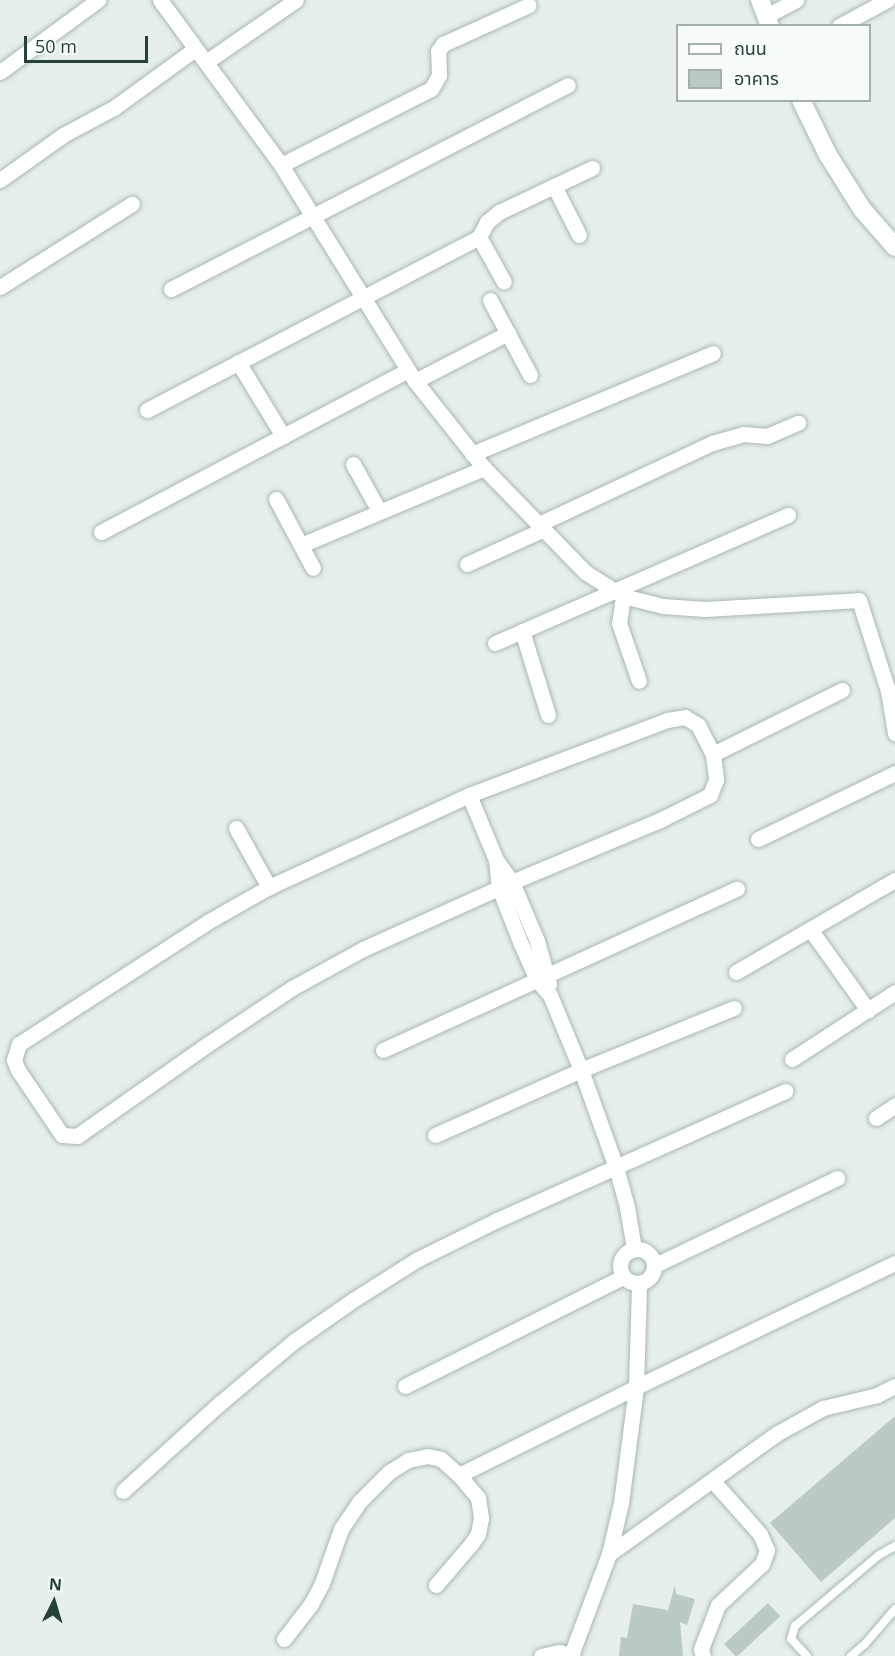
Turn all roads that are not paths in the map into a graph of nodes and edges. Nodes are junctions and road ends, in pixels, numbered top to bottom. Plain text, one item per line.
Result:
1 (98, 0) edge
2 (159, 0) edge
3 (296, 0) edge
4 (796, 0) edge
5 (887, 0) edge
6 (529, 5) dead end
7 (765, 14) edge
8 (842, 24) edge
9 (195, 49) junction
10 (206, 62) junction
11 (0, 72) edge
12 (568, 85) dead end
13 (802, 102) edge
14 (281, 165) junction
15 (592, 168) dead end
16 (0, 180) edge
17 (554, 186) junction
18 (132, 204) dead end
19 (313, 215) junction
20 (579, 235) dead end
21 (478, 237) junction
22 (895, 247) edge
23 (504, 282) dead end
24 (0, 287) edge
25 (171, 289) dead end
26 (362, 297) junction
27 (490, 300) dead end
28 (508, 333) junction
29 (713, 353) dead end
30 (238, 362) junction
31 (412, 375) junction
32 (530, 375) dead end
33 (147, 410) dead end
34 (798, 423) dead end
35 (284, 436) junction
36 (472, 454) junction
37 (353, 464) dead end
38 (484, 468) junction
39 (276, 499) dead end
40 (379, 511) junction
41 (788, 515) dead end
42 (541, 526) junction
43 (101, 532) dead end
44 (301, 545) junction
45 (467, 564) dead end
46 (314, 568) dead end
47 (619, 594) junction
48 (522, 631) junction
49 (495, 643) dead end
50 (639, 681) dead end
51 (842, 690) dead end
52 (548, 715) dead end
53 (895, 733) edge
54 (713, 754) junction
55 (895, 773) edge
56 (469, 795) junction
57 (236, 828) dead end
58 (758, 839) dead end
59 (895, 880) edge
60 (506, 885) junction
61 (269, 887) junction
62 (737, 890) dead end
63 (810, 929) junction
64 (736, 972) dead end
65 (543, 977) junction
66 (895, 992) edge
67 (734, 1008) dead end
68 (868, 1010) junction
69 (383, 1050) dead end
70 (792, 1059) dead end
71 (581, 1070) junction
72 (785, 1091) dead end
73 (895, 1105) edge
74 (876, 1118) dead end
75 (435, 1135) dead end
76 (616, 1167) junction
77 (837, 1178) dead end
78 (634, 1249) junction
79 (895, 1263) edge
80 (655, 1265) junction
81 (623, 1277) junction
82 (639, 1284) junction
83 (405, 1386) dead end
84 (895, 1386) edge
85 (636, 1387) junction
86 (459, 1475) junction
87 (713, 1481) junction
88 (123, 1491) dead end
89 (895, 1546) edge
90 (609, 1554) junction
91 (436, 1585) dead end
92 (895, 1609) edge
93 (284, 1639) dead end
94 (541, 1656) edge
95 (572, 1656) edge
96 (703, 1656) edge
97 (807, 1656) edge
98 (851, 1656) edge

1 - 11 street
2 - 9 street
3 - 10 street
4 - 7 street
5 - 8 street
6 - 14 street
9 - 10 street
9 - 16 street
10 - 14 street
12 - 19 street
13 - 22 street
14 - 19 street
15 - 17 street
17 - 20 street
17 - 21 street
18 - 24 street
19 - 25 street
19 - 26 street
21 - 23 street
21 - 26 street
26 - 30 street
26 - 31 street
27 - 28 street
28 - 31 street
28 - 32 street
29 - 36 street
30 - 33 street
30 - 35 street
31 - 35 street
31 - 36 street
34 - 42 street
35 - 43 street
36 - 38 street
37 - 40 street
38 - 40 street
38 - 42 street
39 - 44 street
40 - 44 street
41 - 47 street
42 - 45 street
42 - 47 street
44 - 46 street
47 - 48 street
47 - 50 street
47 - 53 street
48 - 49 street
48 - 52 street
51 - 54 street
54 - 56 street
54 - 60 street
55 - 58 street
56 - 60 street
56 - 61 street
57 - 61 street
59 - 63 street
60 - 61 street
60 - 65 street
62 - 65 street
63 - 64 street
63 - 68 street
65 - 69 street
65 - 71 street
66 - 68 street
67 - 71 street
68 - 70 street
71 - 75 street
71 - 76 street
72 - 76 street
73 - 74 street
76 - 78 street
76 - 88 street
77 - 80 street
78 - 80 street
78 - 81 street
79 - 85 street
80 - 82 street
81 - 82 street
81 - 83 street
82 - 85 street
84 - 87 street
85 - 86 street
85 - 90 street
86 - 91 street
86 - 93 street
87 - 90 street
87 - 96 street
89 - 97 lane
90 - 95 street
92 - 98 lane
94 - 95 street

